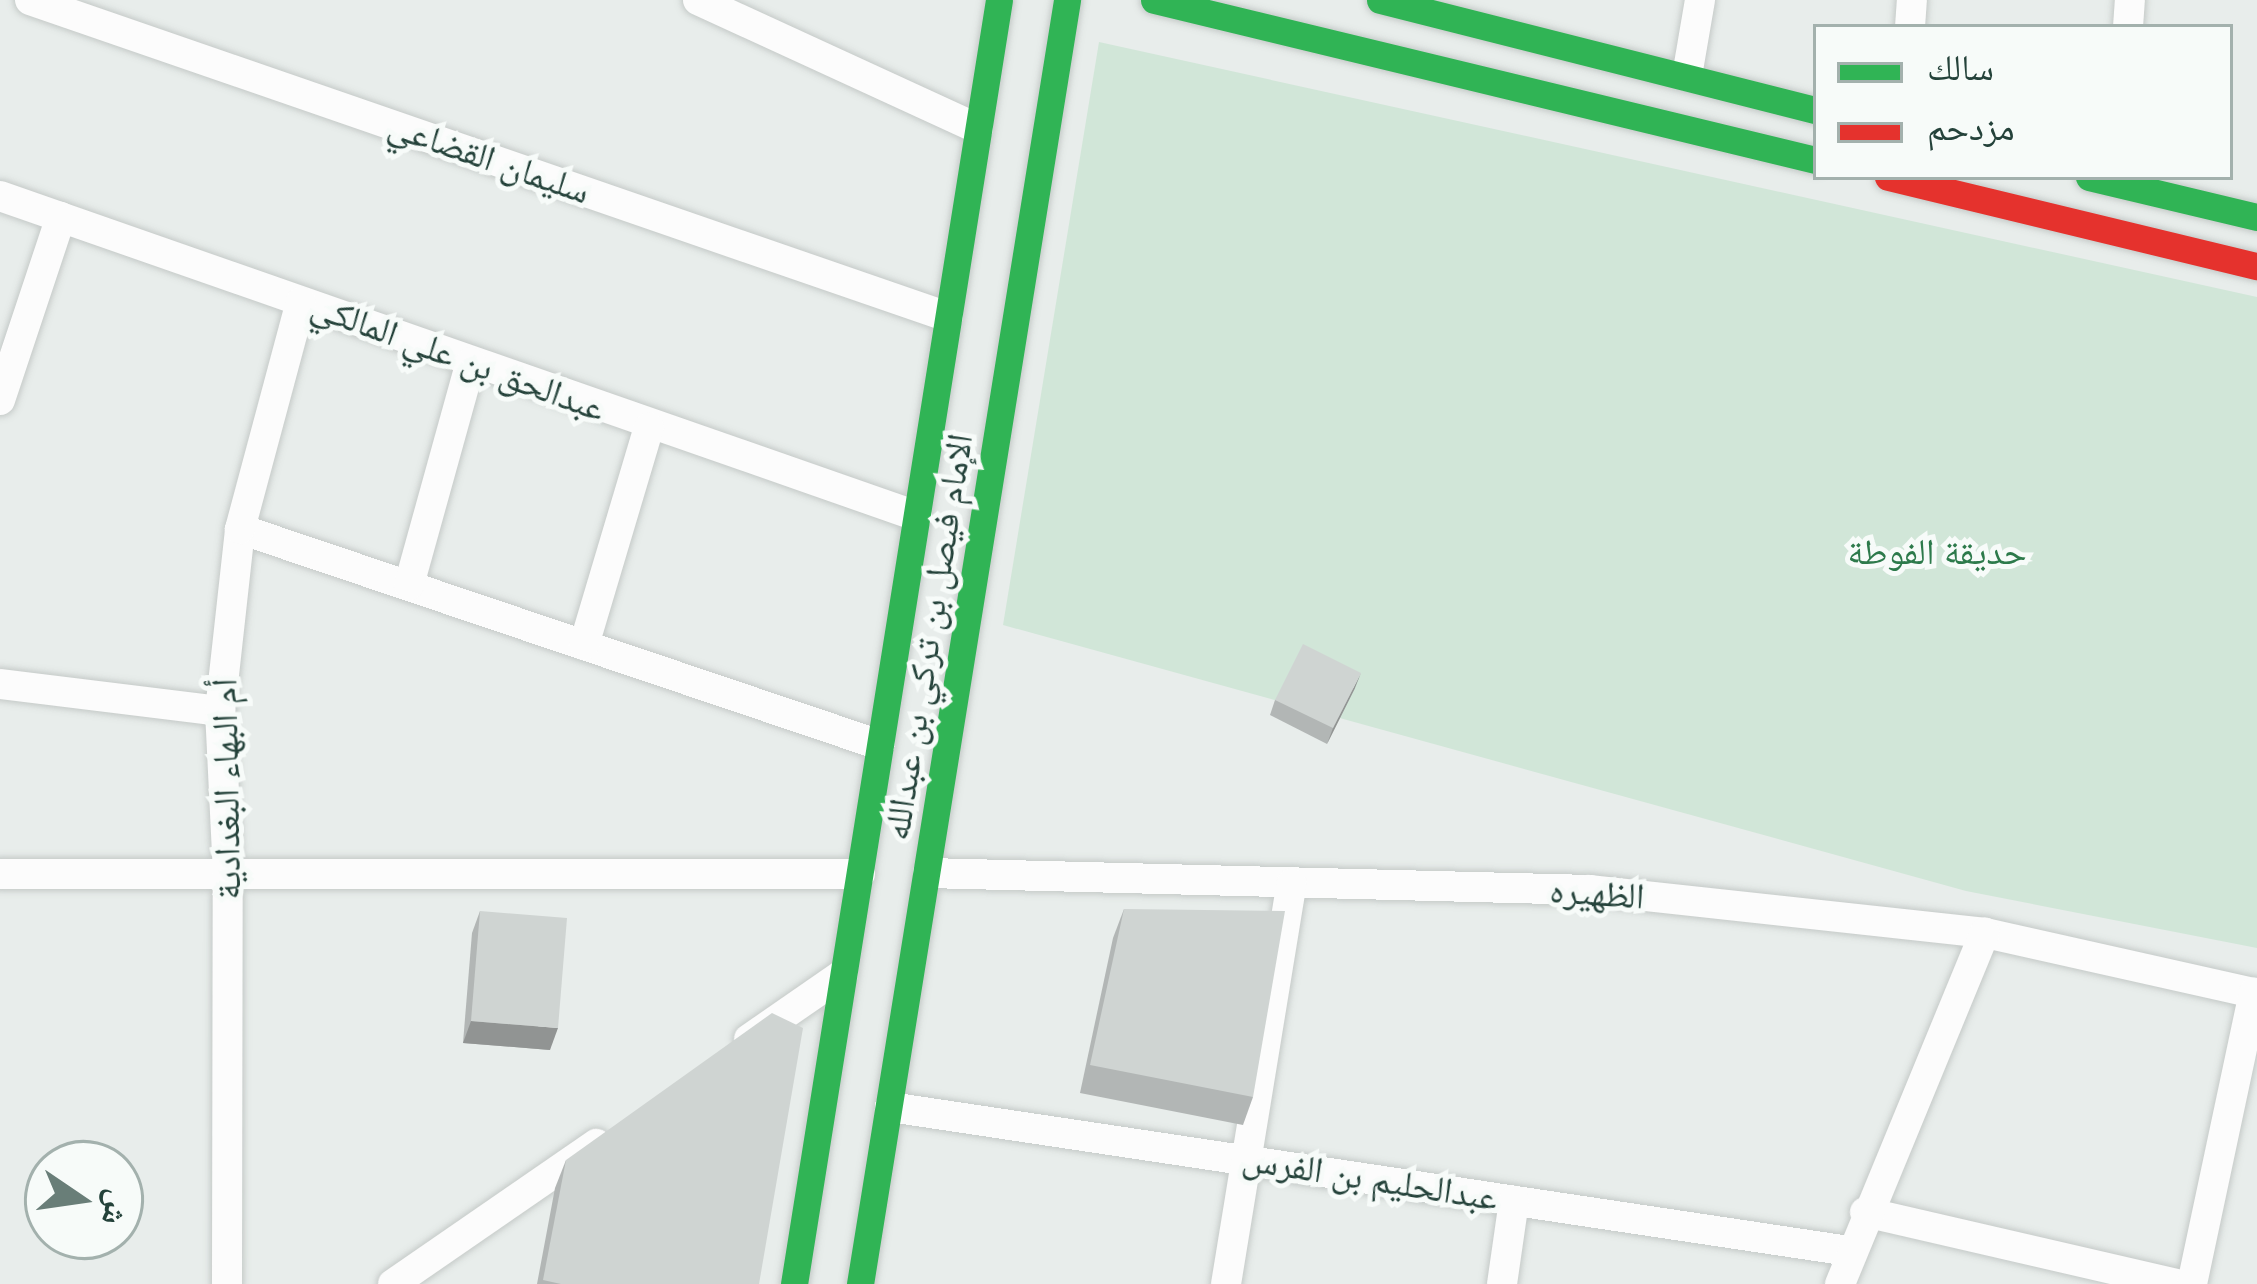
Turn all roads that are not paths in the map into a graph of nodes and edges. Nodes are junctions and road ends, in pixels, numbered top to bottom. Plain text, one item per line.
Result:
1 (30, 0) edge
2 (698, 0) edge
3 (999, 0) edge
4 (1066, 0) edge
5 (1154, 0) edge
6 (1380, 0) edge
7 (1700, 0) edge
8 (1495, 14) edge
9 (1688, 76) junction
10 (1765, 96) junction
11 (1813, 109) edge
12 (978, 129) junction
13 (1740, 141) junction
14 (1813, 159) edge
15 (1900, 180) edge
16 (2112, 180) edge
17 (0, 196) edge
18 (61, 217) junction
19 (2257, 217) edge
20 (2257, 266) edge
21 (302, 302) junction
22 (948, 317) junction
23 (471, 362) junction
24 (0, 400) edge
25 (649, 428) junction
26 (917, 516) junction
27 (240, 529) junction
28 (409, 586) junction
29 (584, 645) junction
30 (0, 684) edge
31 (220, 711) junction
32 (880, 746) junction
33 (928, 873) junction
34 (0, 874) edge
35 (228, 874) junction
36 (860, 874) junction
37 (1292, 883) junction
38 (1985, 933) junction
39 (843, 974) junction
40 (2256, 994) edge
41 (726, 1055) edge
42 (890, 1107) junction
43 (628, 1122) edge
44 (1248, 1160) junction
45 (1514, 1201) junction
46 (1865, 1212) junction
47 (1849, 1251) junction
48 (227, 1284) edge
49 (393, 1284) edge
50 (794, 1284) edge
51 (860, 1284) edge
52 (1226, 1284) edge
53 (1502, 1284) edge
54 (1840, 1284) edge
55 (2177, 1284) edge
56 (2192, 1284) edge

1 - 22 street, سليمان القضاعي
2 - 12 street
3 - 12 main road, الإمام فيصل بن تركي بن عبدالله
4 - 33 main road, الإمام فيصل بن تركي بن عبدالله
5 - 13 main road
6 - 8 main road
7 - 9 street
8 - 9 main road
9 - 10 main road
10 - 11 main road
10 - 13 main road
12 - 22 main road, الإمام فيصل بن تركي بن عبدالله
13 - 14 main road
15 - 20 main road
16 - 19 main road
17 - 18 street, عبدالحق بن علي المالكي
18 - 21 street, عبدالحق بن علي المالكي
18 - 24 street
21 - 23 street, عبدالحق بن علي المالكي
21 - 27 street, أم البهاء البغدادية
22 - 26 main road, الإمام فيصل بن تركي بن عبدالله
23 - 25 street, عبدالحق بن علي المالكي
23 - 28 street
25 - 26 street, عبدالحق بن علي المالكي
25 - 29 street
26 - 32 main road, الإمام فيصل بن تركي بن عبدالله
27 - 28 street
27 - 31 street, أم البهاء البغدادية
28 - 29 street
29 - 32 street
30 - 31 street
31 - 35 street, أم البهاء البغدادية
32 - 36 main road, الإمام فيصل بن تركي بن عبدالله
33 - 37 street, الظهيره
33 - 42 main road, الإمام فيصل بن تركي بن عبدالله
34 - 35 street
35 - 36 street
35 - 48 street, أم البهاء البغدادية
36 - 39 main road, الإمام فيصل بن تركي بن عبدالله
37 - 38 street, الظهيره
37 - 44 street
38 - 40 street, الظهيره
38 - 46 street
39 - 41 street
39 - 50 main road, الإمام فيصل بن تركي بن عبدالله
40 - 56 street
42 - 44 street, عبدالحليم بن الفرس
42 - 51 main road, الإمام فيصل بن تركي بن عبدالله
43 - 49 street
44 - 45 street, عبدالحليم بن الفرس
44 - 52 street
45 - 47 street, عبدالحليم بن الفرس
45 - 53 street
46 - 47 street
46 - 55 street
47 - 54 street

